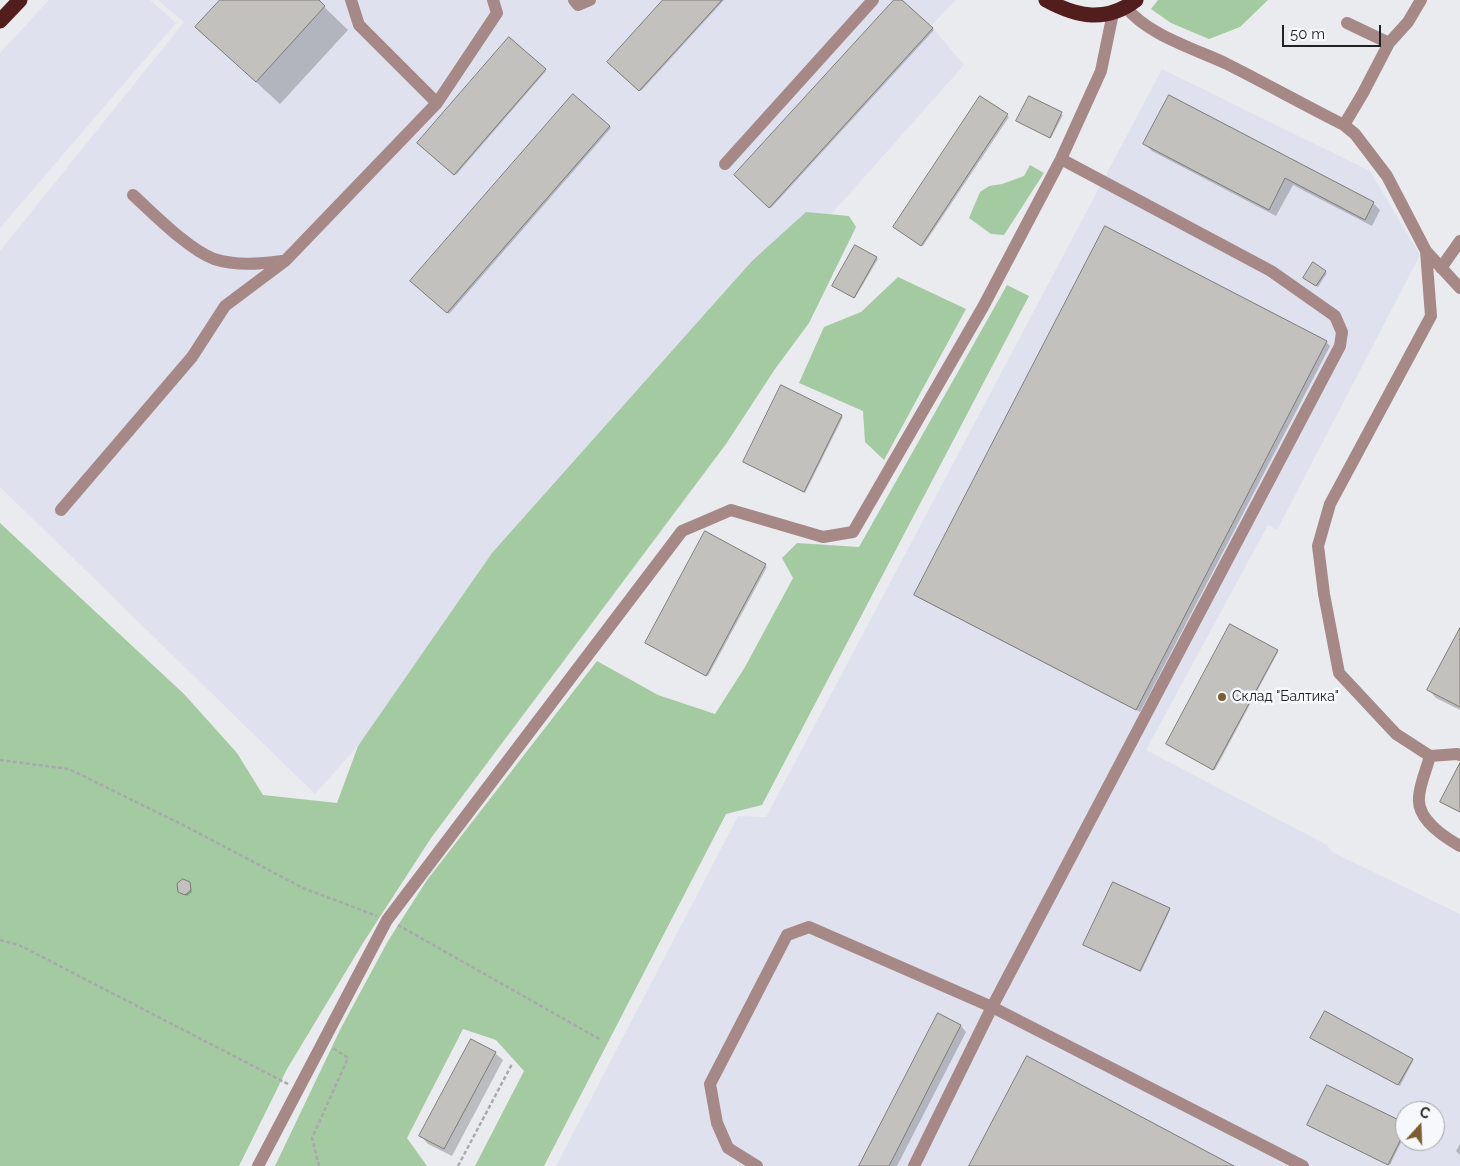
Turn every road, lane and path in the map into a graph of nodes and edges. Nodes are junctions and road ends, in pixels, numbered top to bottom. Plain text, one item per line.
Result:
1 (20, 0) edge
2 (351, 0) edge
3 (493, 0) edge
4 (574, 0) edge
5 (590, 0) edge
6 (872, 0) edge
7 (1046, 0) edge
8 (1421, 0) edge
9 (1125, 7) edge
10 (0, 21) edge
11 (1347, 23) dead end
12 (1389, 43) junction
13 (437, 103) junction
14 (1344, 125) junction
15 (1061, 159) junction
16 (725, 164) dead end
17 (133, 195) dead end
18 (1460, 241) edge
19 (1426, 251) junction
20 (285, 261) junction
21 (1441, 268) junction
22 (1460, 288) edge
23 (61, 510) dead end
24 (1430, 756) junction
25 (1460, 756) edge
26 (0, 760) edge
27 (1460, 846) edge
28 (387, 920) junction
29 (0, 940) edge
30 (992, 1006) junction
31 (601, 1040) dead end
32 (324, 1041) junction
33 (512, 1064) dead end
34 (298, 1090) junction
35 (258, 1166) edge
36 (319, 1166) edge
37 (458, 1166) edge
38 (758, 1166) edge
39 (914, 1166) edge
40 (1303, 1166) edge

1 - 10 highway
2 - 13 street
3 - 13 street
4 - 5 street
6 - 16 street
7 - 9 highway
8 - 12 street
9 - 14 street
9 - 15 street
11 - 12 street
12 - 14 street
13 - 20 street
14 - 19 street
15 - 28 street
15 - 30 street
17 - 20 street
18 - 21 street
19 - 21 street
19 - 24 street
20 - 23 street
21 - 22 street
24 - 25 street
24 - 27 street
26 - 28 path
28 - 31 path
28 - 32 street
29 - 34 path
30 - 38 street
30 - 39 street
30 - 40 street
32 - 34 street
32 - 36 path
33 - 37 path
34 - 35 street

